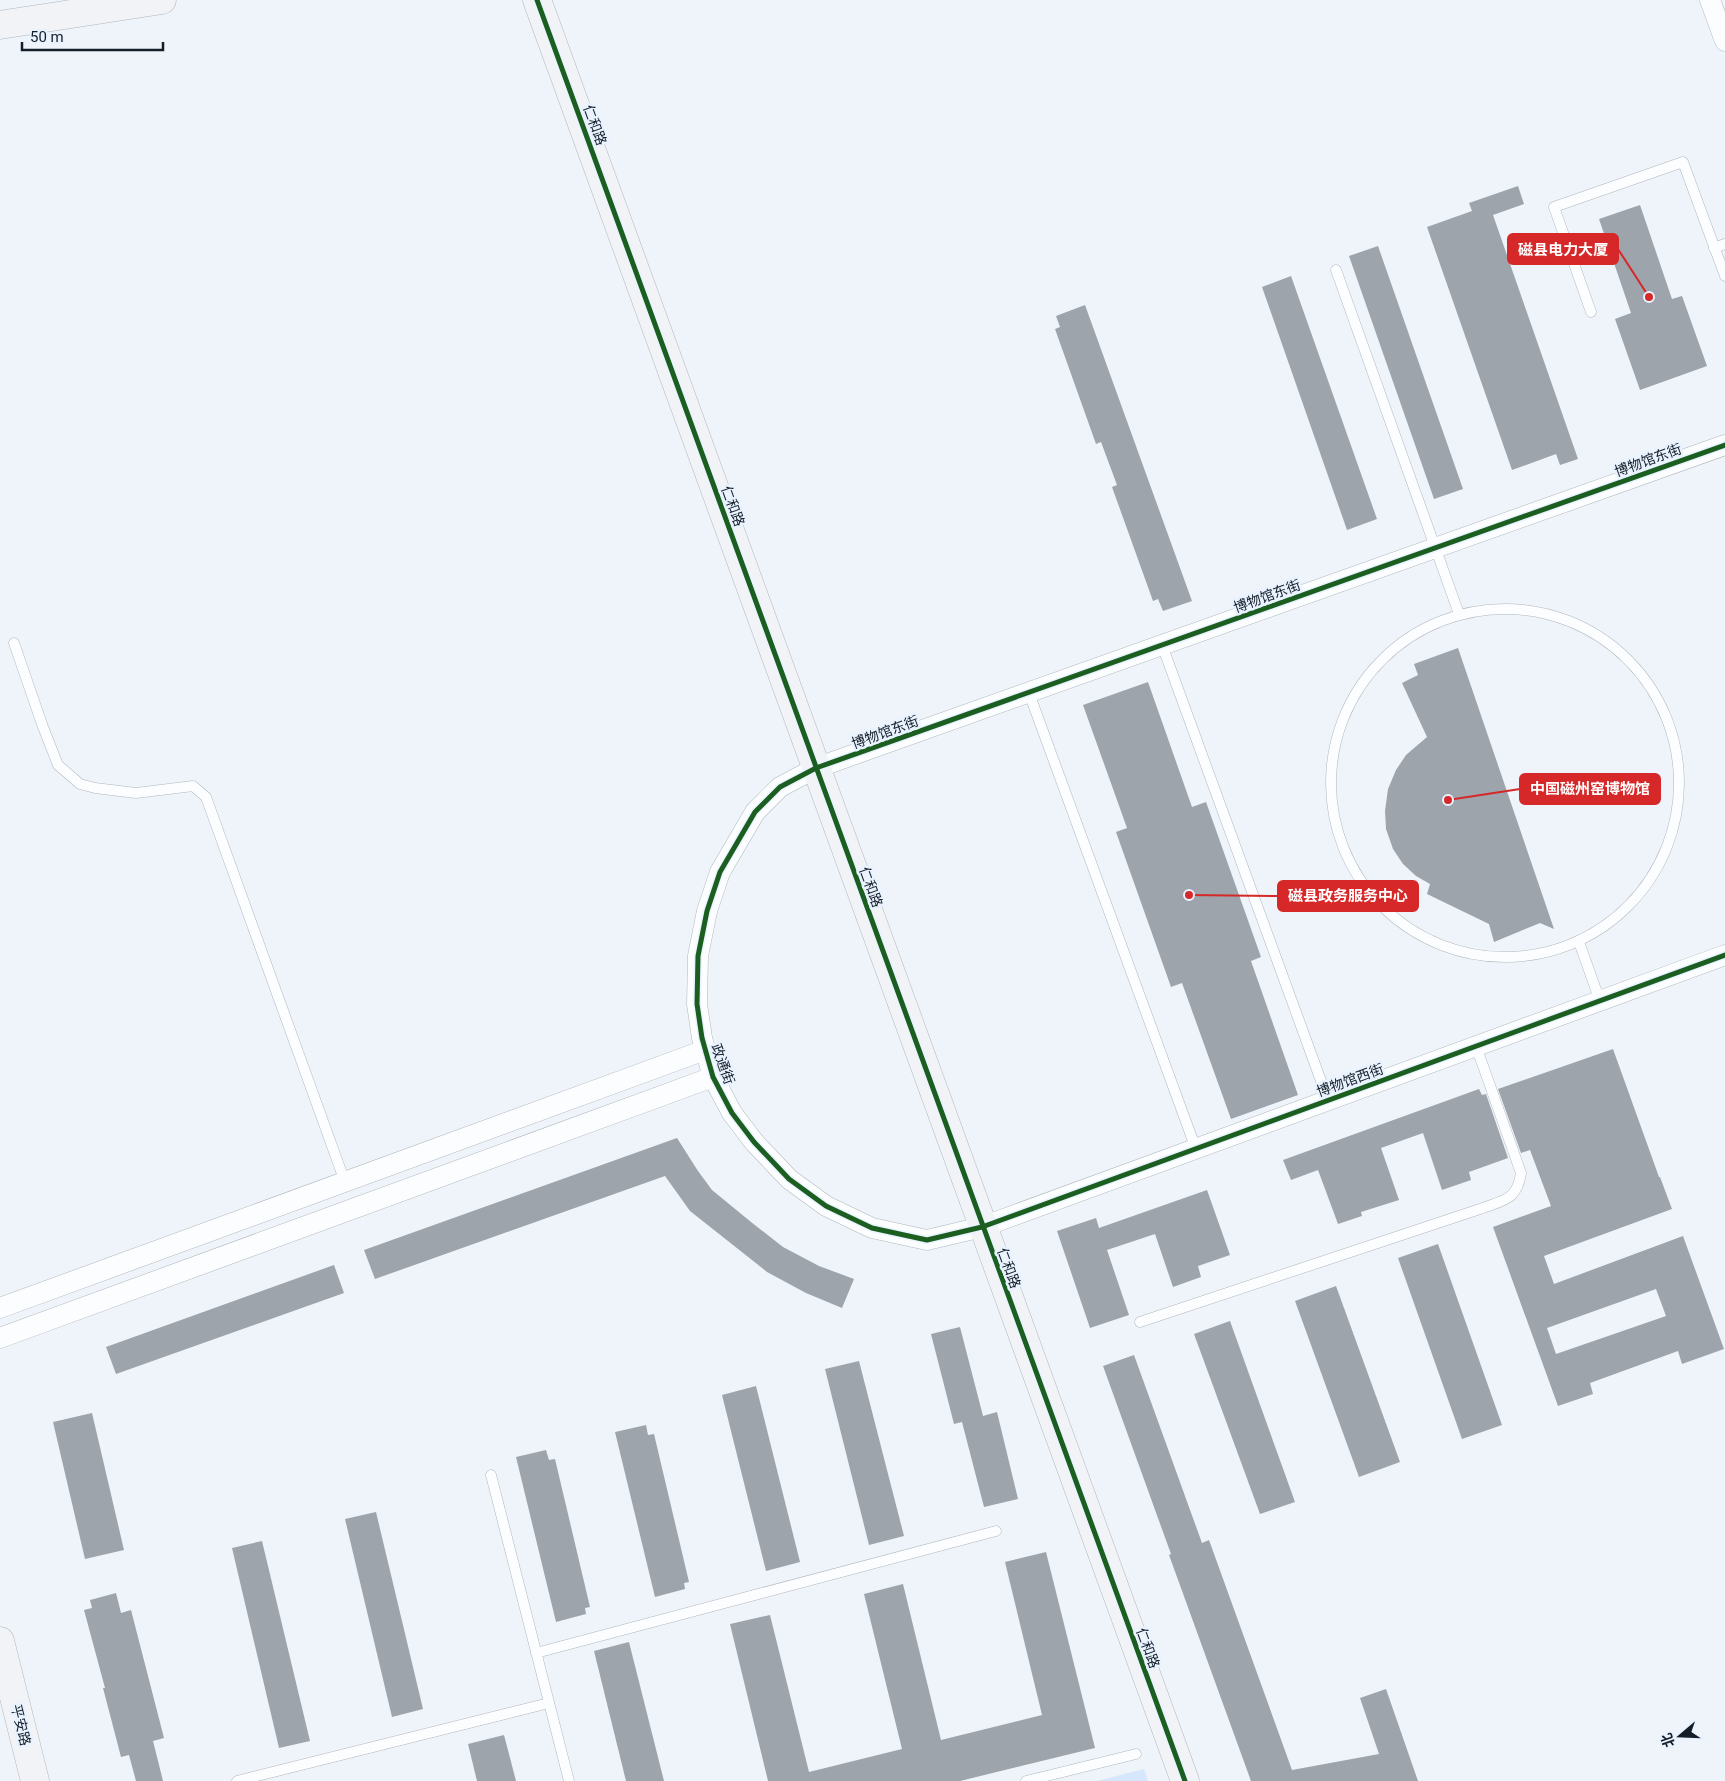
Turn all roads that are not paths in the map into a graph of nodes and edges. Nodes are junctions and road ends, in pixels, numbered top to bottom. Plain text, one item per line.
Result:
1 (162, 0) edge
2 (537, 0) edge
3 (1710, 0) edge
4 (0, 25) edge
5 (1725, 41) edge
6 (1725, 244) edge
7 (1714, 248) junction
8 (1336, 270) dead end
9 (1725, 276) edge
10 (1591, 312) dead end
11 (1725, 445) edge
12 (1434, 548) junction
13 (1459, 614) junction
14 (14, 643) dead end
15 (1162, 645) junction
16 (1029, 692) junction
17 (816, 768) junction
18 (1580, 942) junction
19 (1725, 955) edge
20 (1600, 1001) junction
21 (1476, 1046) junction
22 (705, 1050) junction
23 (714, 1077) junction
24 (1328, 1100) junction
25 (1196, 1148) junction
26 (345, 1182) junction
27 (982, 1227) junction
28 (0, 1308) edge
29 (1140, 1322) dead end
30 (0, 1338) edge
31 (490, 1475) dead end
32 (996, 1531) dead end
33 (0, 1640) edge
34 (536, 1653) junction
35 (549, 1703) junction
36 (1136, 1754) dead end
37 (35, 1781) edge
38 (237, 1781) edge
39 (569, 1781) edge
40 (1026, 1781) edge
41 (1185, 1781) edge

1 - 4 street
2 - 17 street, 仁和路
3 - 5 street
6 - 7 lane
7 - 9 lane
7 - 10 lane
8 - 12 lane
11 - 12 street, 博物馆东街
12 - 13 lane
12 - 15 street, 博物馆东街
13 - 18 lane
13 - 18 lane
14 - 26 lane
15 - 16 street, 博物馆东街
15 - 24 lane
16 - 17 street, 博物馆东街
16 - 25 lane
17 - 22 street, 政通街
17 - 27 street, 仁和路
18 - 20 lane
19 - 20 street, 博物馆西街
20 - 21 street, 博物馆西街
21 - 24 street, 博物馆西街
21 - 29 lane
22 - 23 street, 政通街
22 - 26 street
23 - 27 street, 政通街
23 - 30 street
24 - 25 street, 博物馆西街
25 - 27 street, 博物馆西街
26 - 28 street
27 - 41 street, 仁和路
31 - 34 lane
32 - 34 lane
33 - 37 street, 平安路
34 - 35 lane
35 - 38 lane
35 - 39 lane
36 - 40 lane

